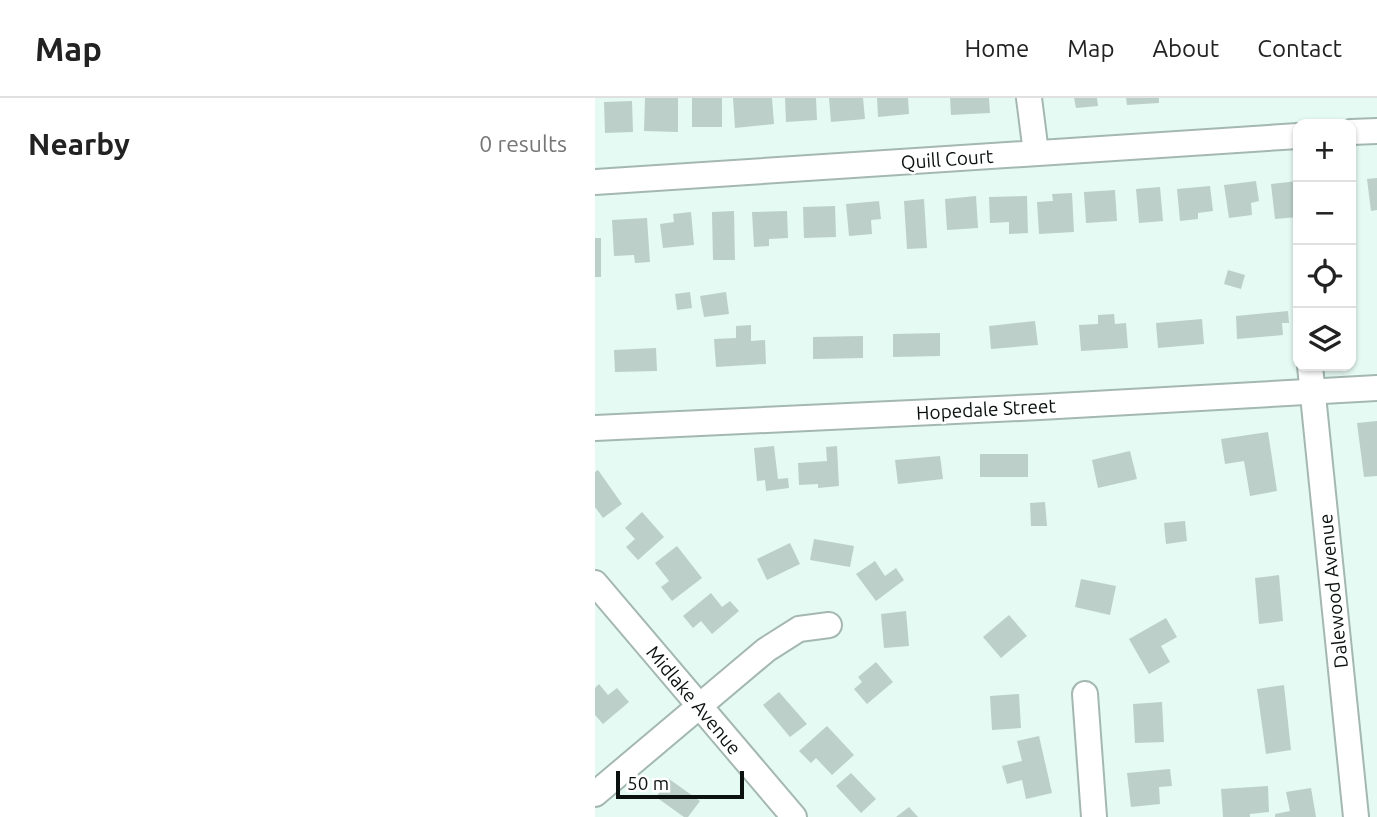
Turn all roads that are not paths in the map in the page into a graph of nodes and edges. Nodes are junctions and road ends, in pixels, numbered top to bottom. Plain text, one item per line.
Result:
1 (1029, 98) edge
2 (1377, 131) edge
3 (1356, 132) edge
4 (1293, 136) edge
5 (1036, 153) junction
6 (595, 182) edge
7 (1310, 371) edge
8 (1377, 388) edge
9 (1312, 391) junction
10 (595, 428) edge
11 (595, 583) edge
12 (829, 625) dead end
13 (1085, 694) dead end
14 (699, 707) junction
15 (595, 794) edge
16 (794, 817) edge
17 (1094, 817) edge
18 (1356, 817) edge

1 - 5 street
2 - 3 street
4 - 5 street, Quill Court
5 - 6 street, Quill Court
7 - 9 street, Dalewood Avenue
8 - 9 street, Hopedale Street
9 - 10 street, Hopedale Street
9 - 18 street, Dalewood Avenue
11 - 14 street, Midlake Avenue
12 - 14 street
13 - 17 street
14 - 15 street
14 - 16 street, Midlake Avenue

